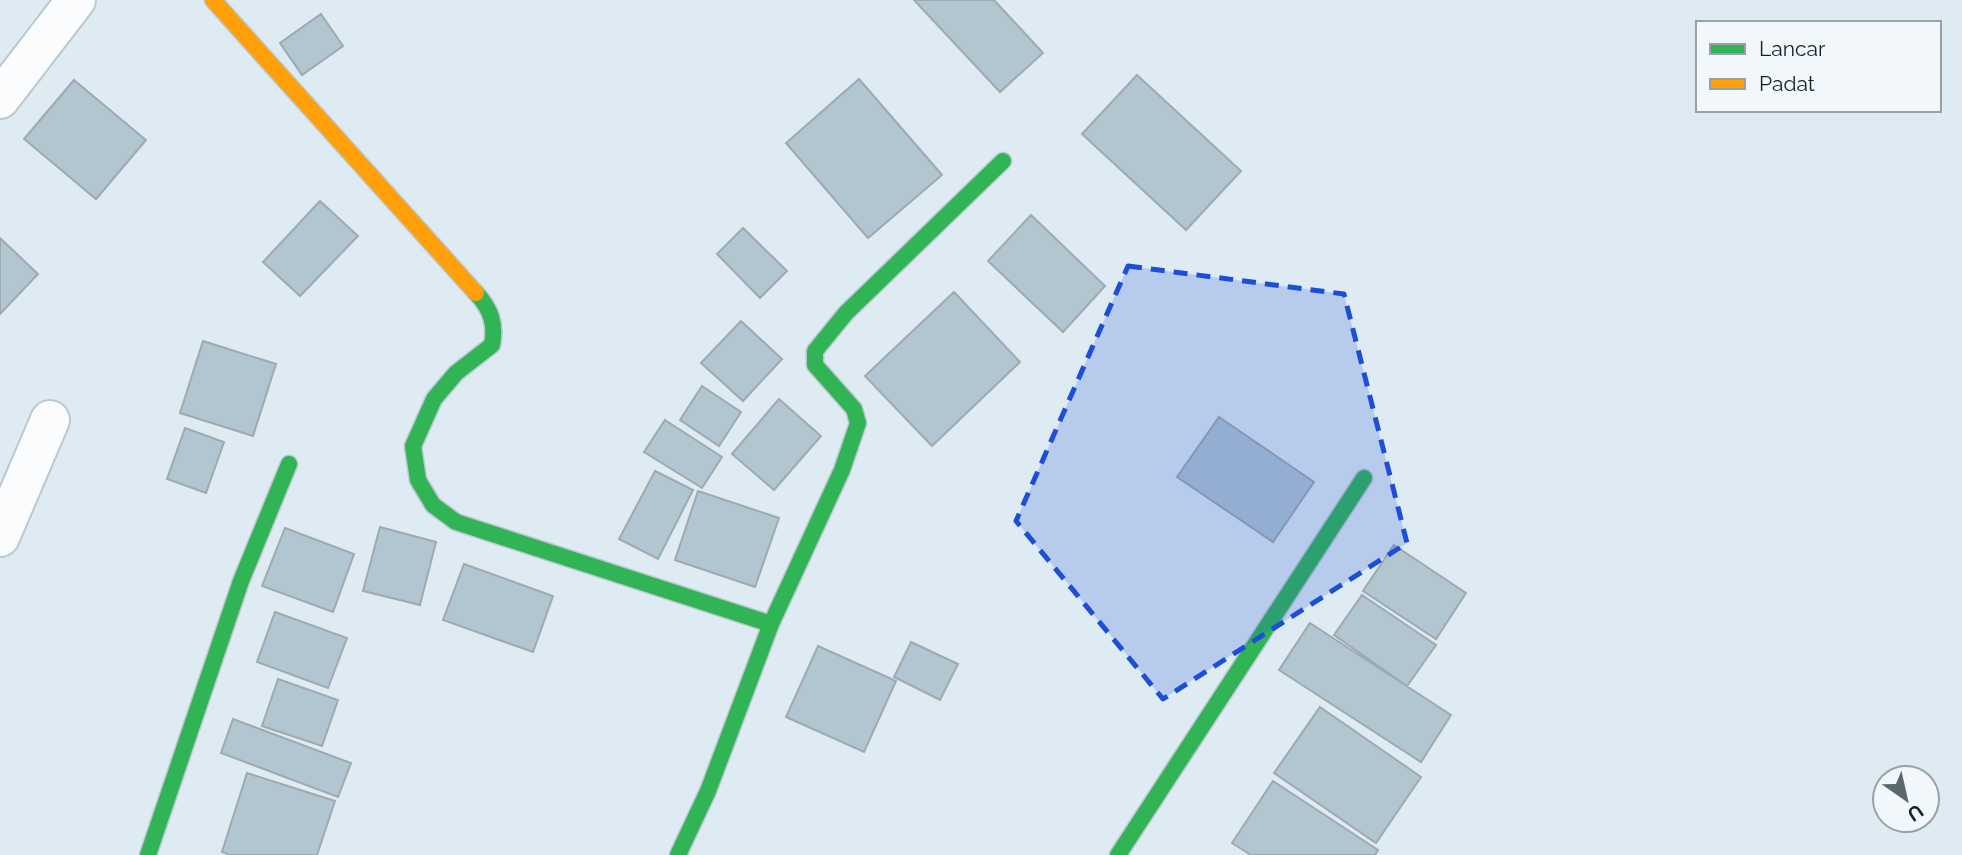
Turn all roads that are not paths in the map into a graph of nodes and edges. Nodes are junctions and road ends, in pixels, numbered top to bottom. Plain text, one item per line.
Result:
1 (76, 0) edge
2 (213, 0) edge
3 (0, 98) edge
4 (1003, 161) dead end
5 (50, 420) dead end
6 (289, 464) dead end
7 (1364, 478) dead end
8 (0, 537) edge
9 (771, 624) junction
10 (148, 855) edge
11 (678, 855) edge
12 (1118, 855) edge

1 - 3 street
2 - 9 street
4 - 9 street
5 - 8 street
6 - 10 street
7 - 12 street
9 - 11 street

